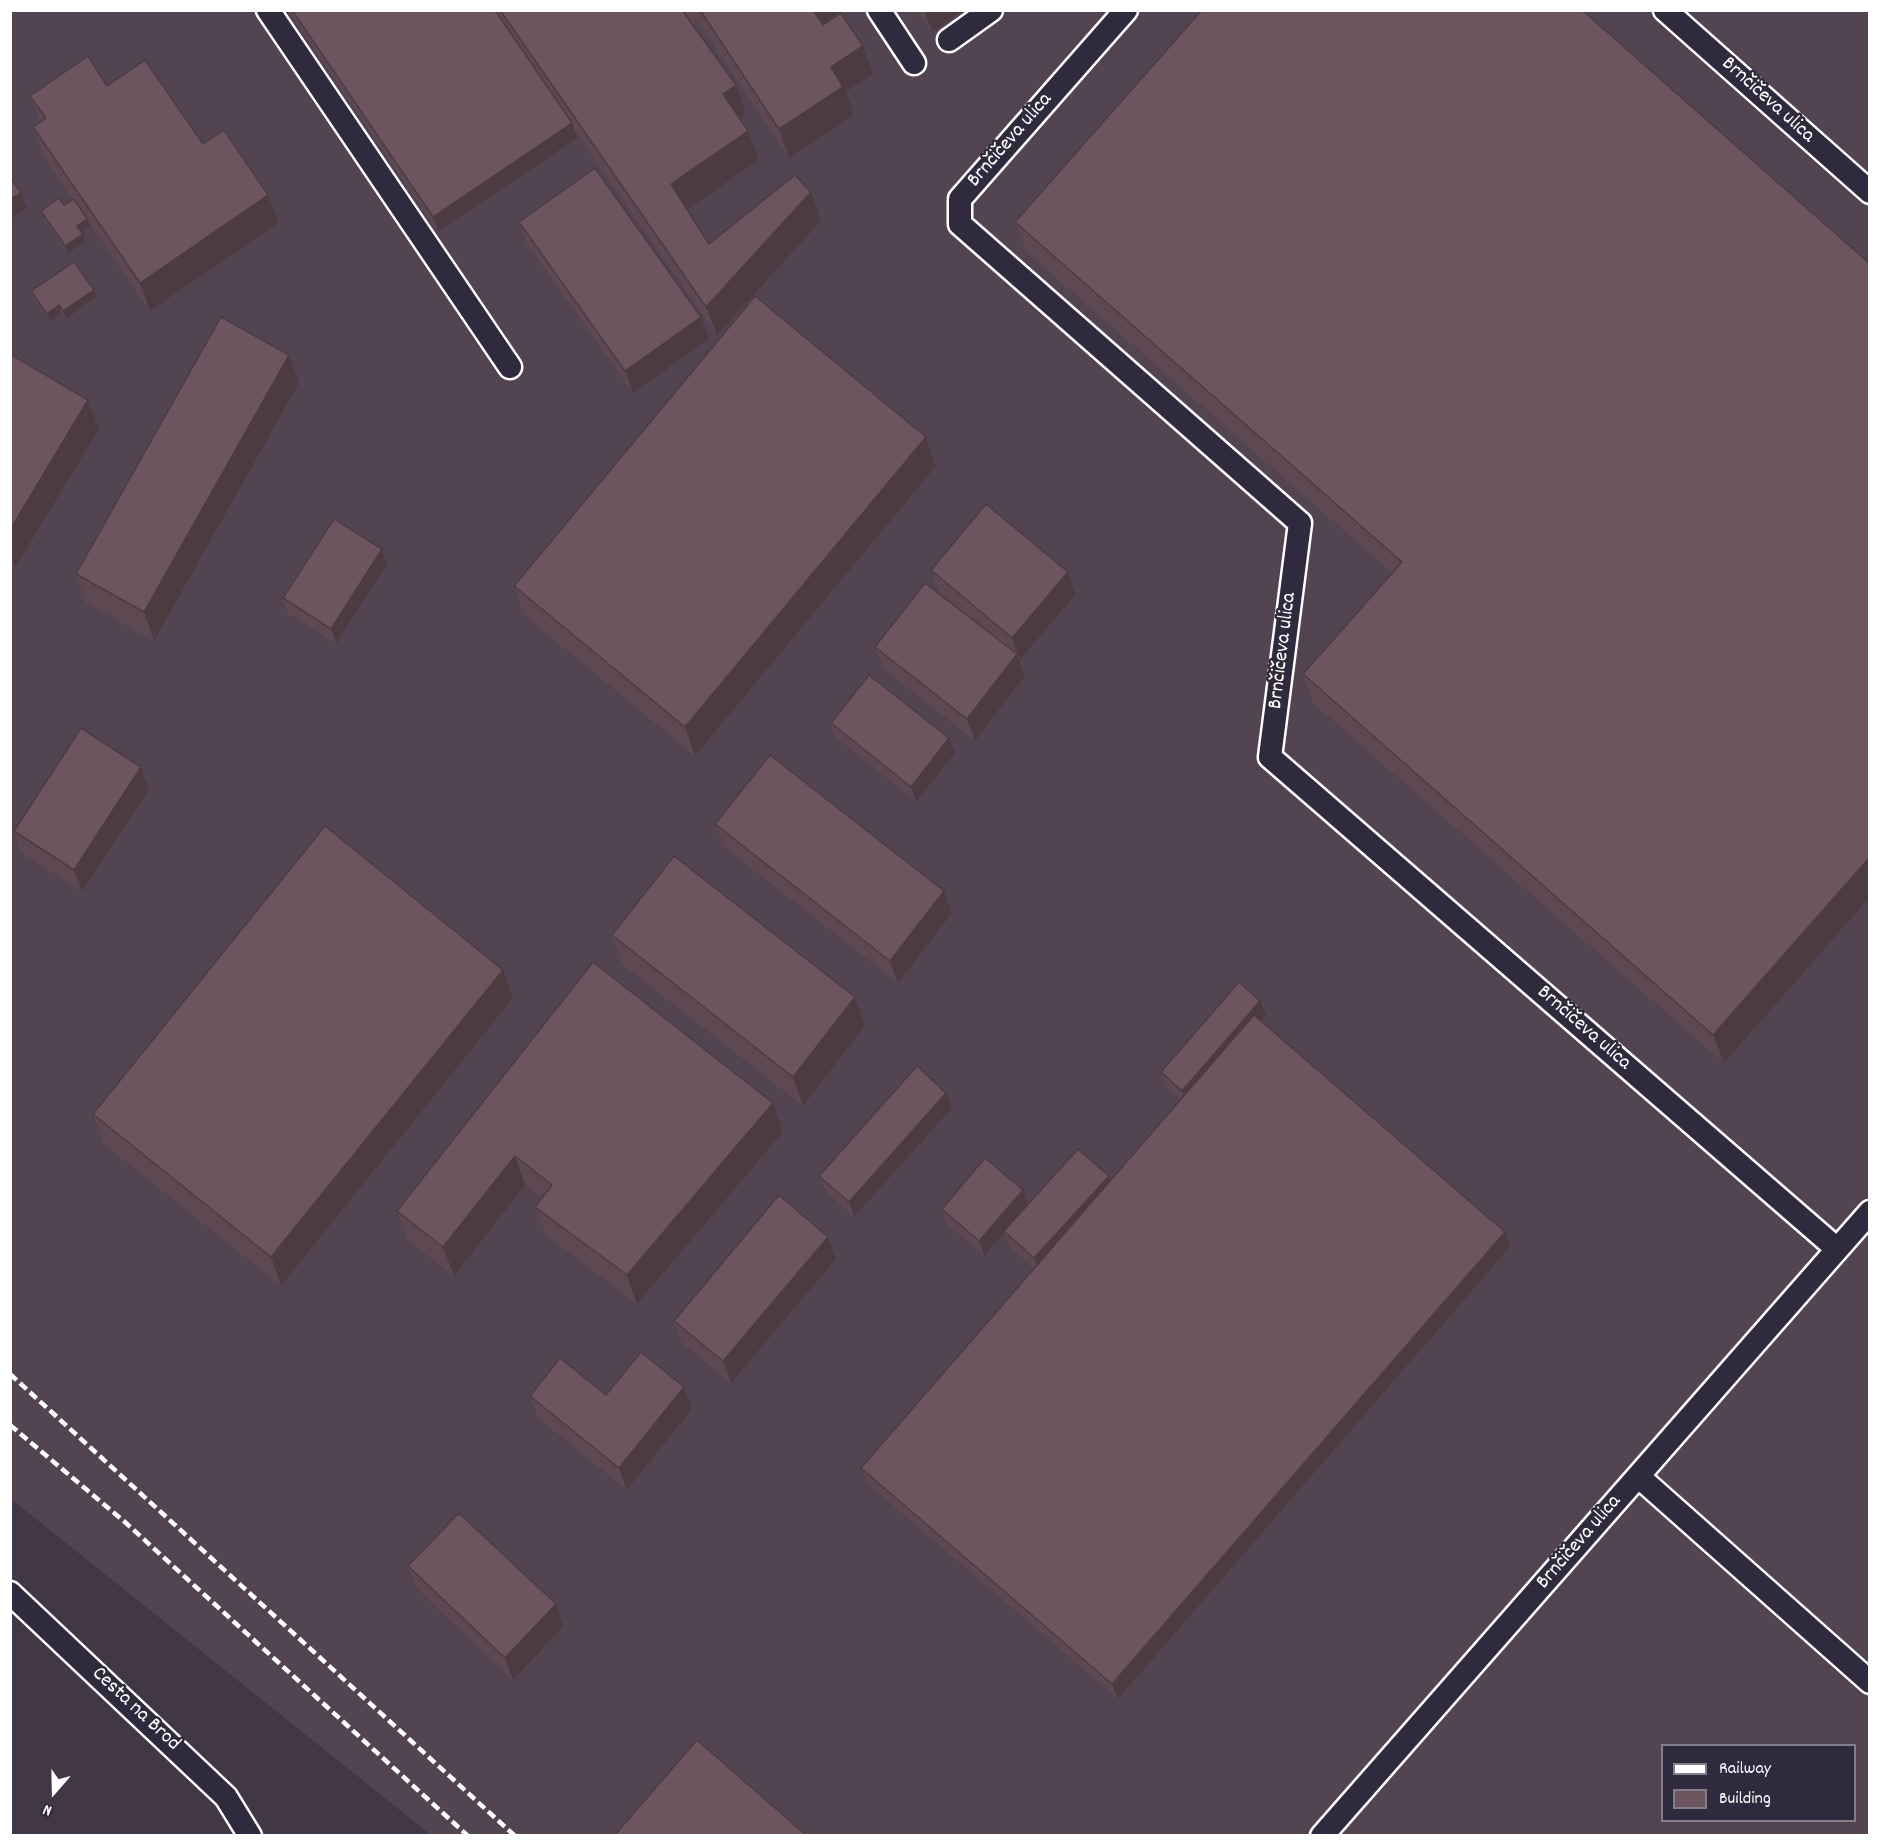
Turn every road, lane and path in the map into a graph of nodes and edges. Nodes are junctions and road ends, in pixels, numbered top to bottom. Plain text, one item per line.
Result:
1 (268, 10) edge
2 (879, 10) edge
3 (991, 10) edge
4 (1126, 10) edge
5 (1665, 10) edge
6 (949, 40) dead end
7 (914, 63) dead end
8 (1869, 192) edge
9 (510, 367) dead end
10 (1869, 1212) edge
11 (1837, 1250) junction
12 (1638, 1476) junction
13 (10, 1593) edge
14 (1869, 1682) edge
15 (250, 1836) edge
16 (1322, 1836) edge

1 - 9 lane
2 - 7 lane
3 - 6 lane
4 - 11 lane, Brnčičeva ulica
5 - 8 lane, Brnčičeva ulica
10 - 11 lane, Brnčičeva ulica
11 - 12 lane, Brnčičeva ulica
12 - 14 lane
12 - 16 lane, Brnčičeva ulica
13 - 15 lane, Cesta na Brod

